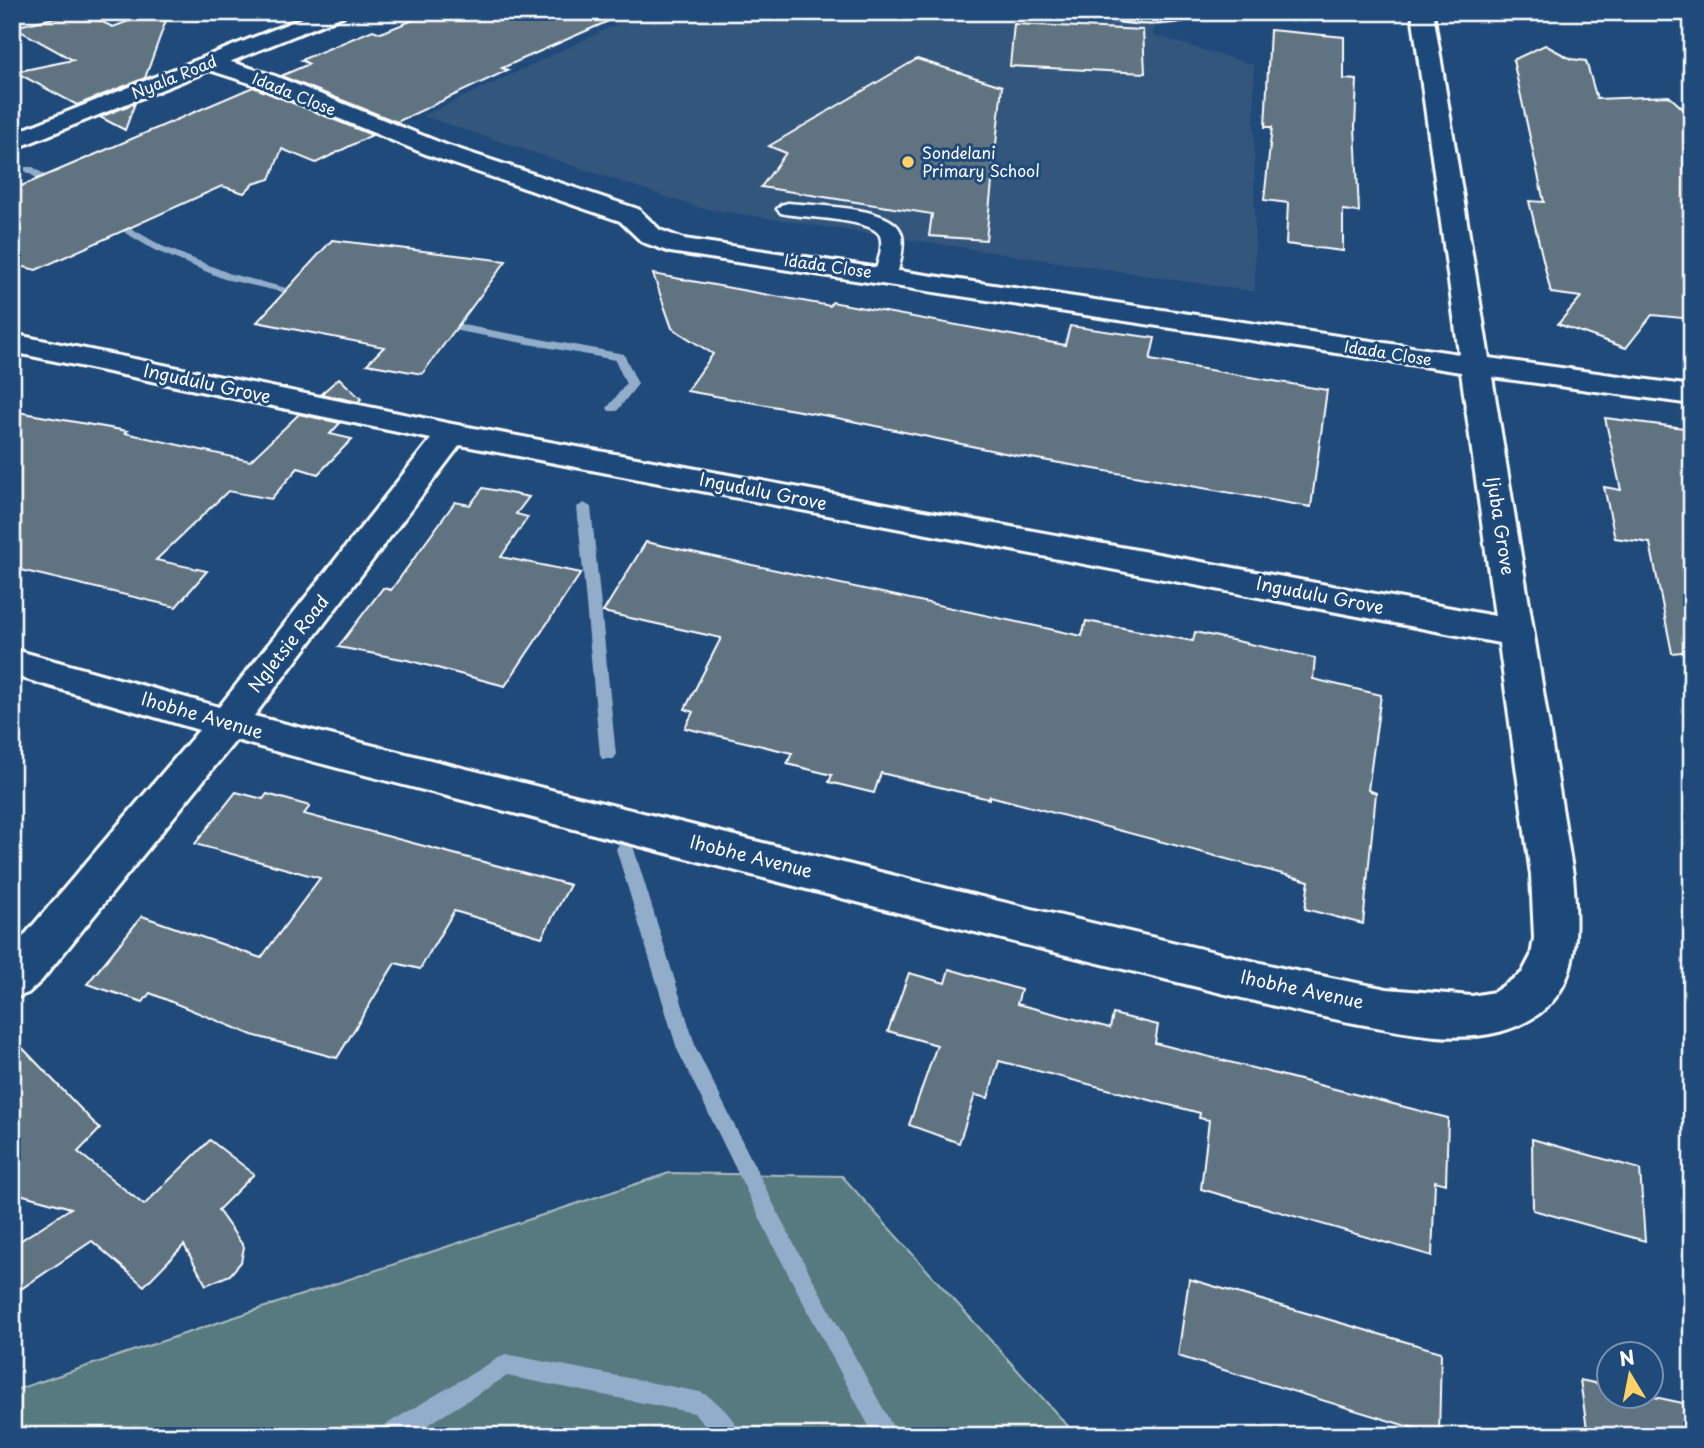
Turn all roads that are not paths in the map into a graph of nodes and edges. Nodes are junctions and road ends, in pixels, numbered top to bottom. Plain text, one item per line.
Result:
1 (336, 12) edge
2 (1100, 12) edge
3 (1195, 12) edge
4 (1422, 12) edge
5 (211, 63) junction
6 (12, 143) edge
7 (788, 209) dead end
8 (886, 274) junction
9 (12, 343) edge
10 (1476, 367) junction
11 (1692, 395) edge
12 (452, 434) junction
13 (1516, 633) junction
14 (12, 662) edge
15 (227, 724) junction
16 (12, 979) edge
17 (1497, 1012) joint

1 - 5 street, Nyala Road
2 - 3 lane
4 - 10 street, Ijuba Grove
5 - 6 street, Nyala Road
5 - 8 street, Idada Close
7 - 8 lane
8 - 10 street, Idada Close
9 - 12 street, Ingudulu Grove
10 - 11 street, Idada Close
10 - 13 street, Ijuba Grove
12 - 13 street, Ingudulu Grove
12 - 15 street, Ngletsie Road
13 - 17 street, Ijuba Grove
14 - 15 street, Ihobhe Avenue
15 - 16 street, Ngletsie Road
15 - 17 street, Ihobhe Avenue

